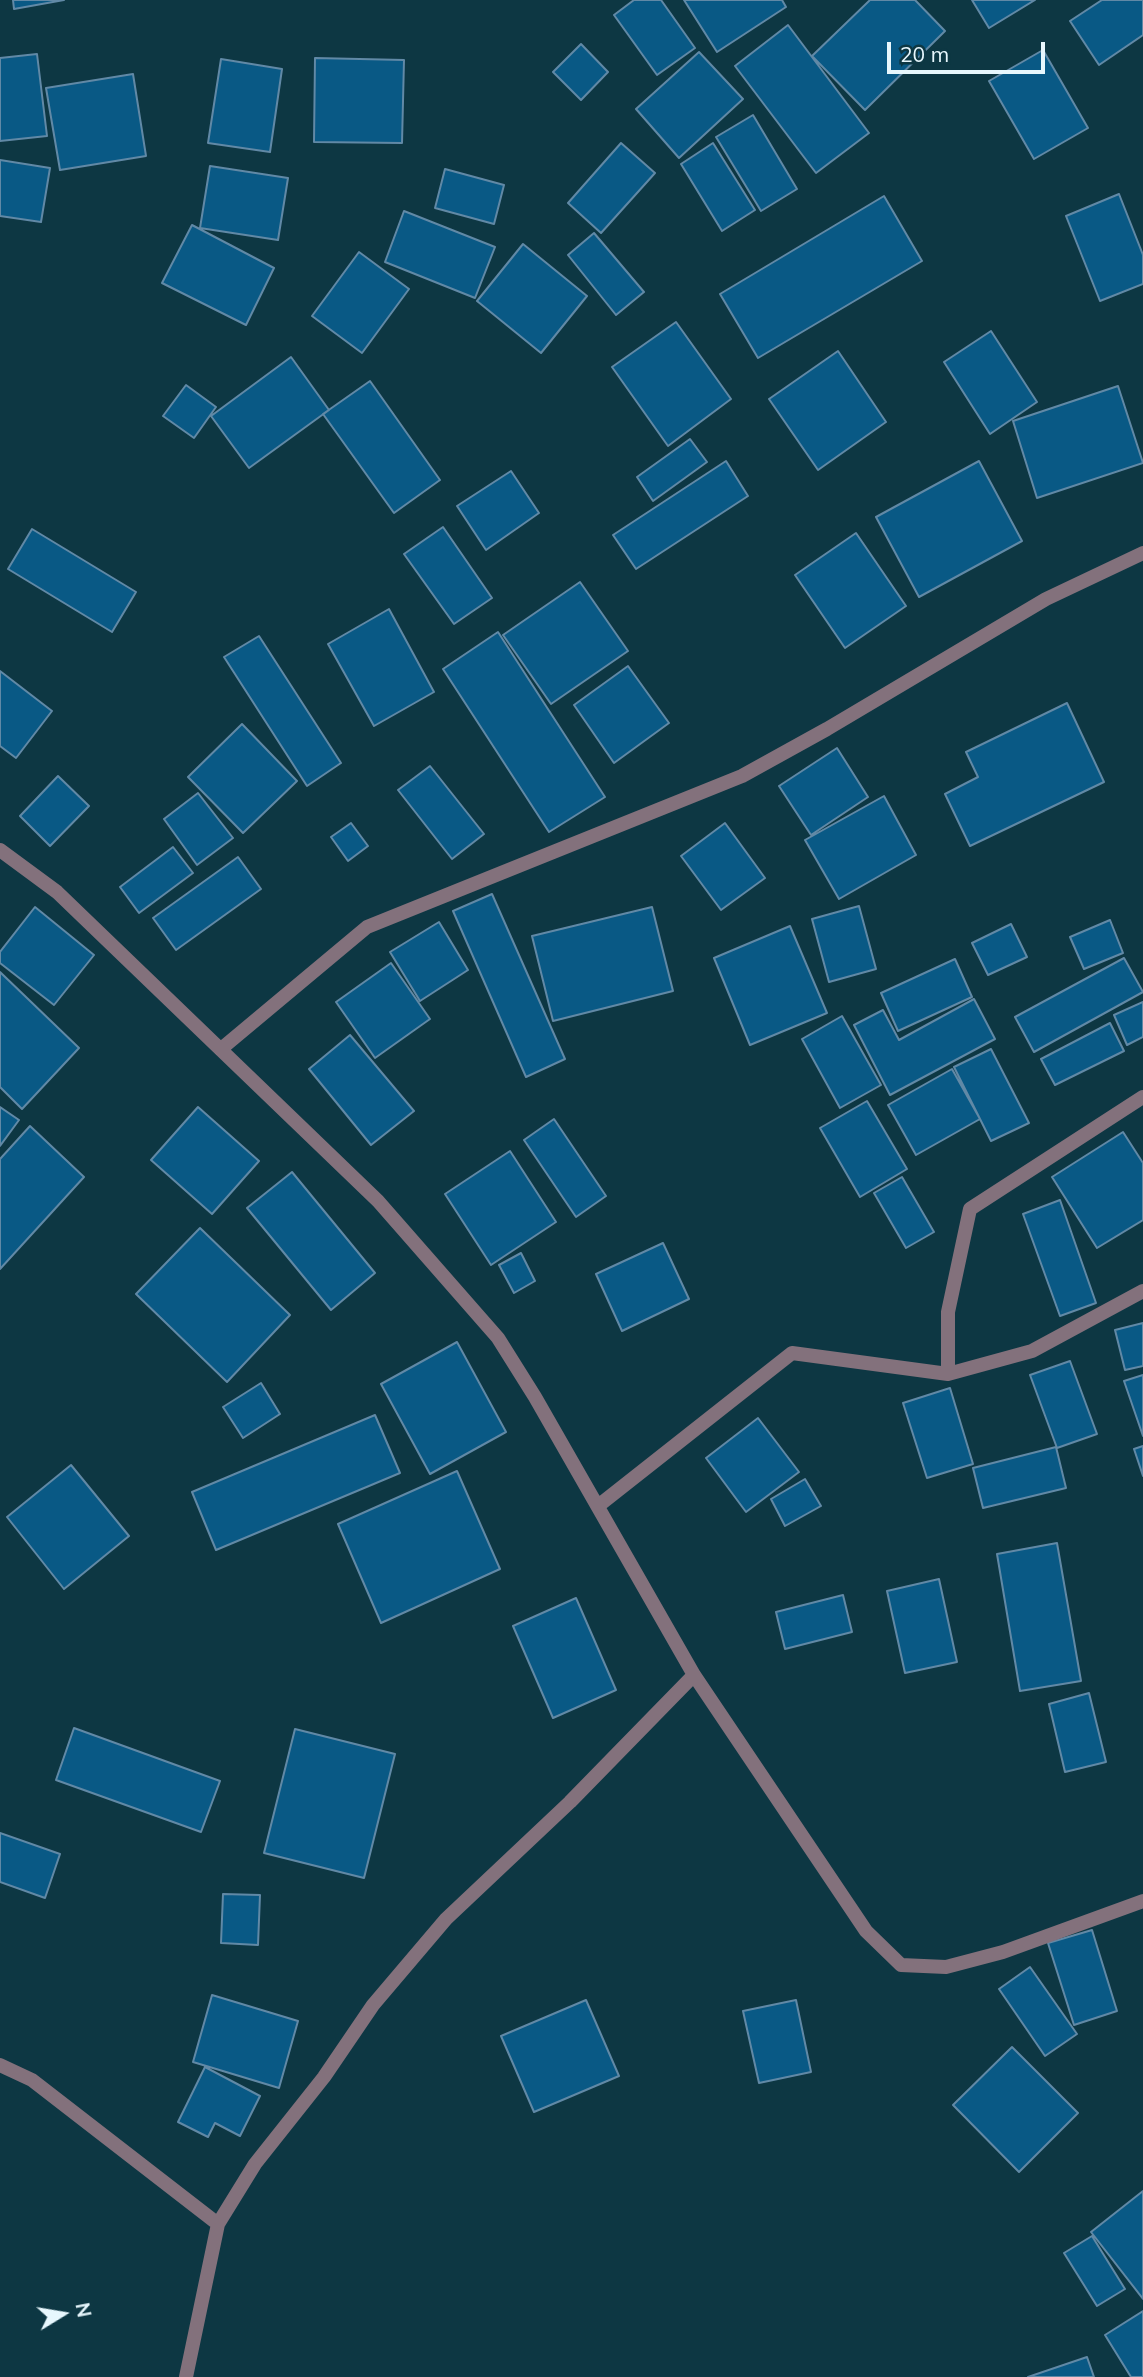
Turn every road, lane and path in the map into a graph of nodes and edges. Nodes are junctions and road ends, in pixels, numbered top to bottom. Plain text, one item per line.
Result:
1 (1143, 553) edge
2 (0, 850) edge
3 (221, 1049) junction
4 (1143, 1097) edge
5 (1143, 1291) edge
6 (948, 1374) junction
7 (598, 1506) junction
8 (694, 1675) junction
9 (1143, 1901) edge
10 (0, 2065) edge
11 (218, 2224) junction
12 (186, 2377) edge

1 - 3 street
2 - 3 street
3 - 7 street
4 - 6 street
5 - 6 street
6 - 7 street
7 - 8 street
8 - 9 street
8 - 11 street
10 - 11 street
11 - 12 street

